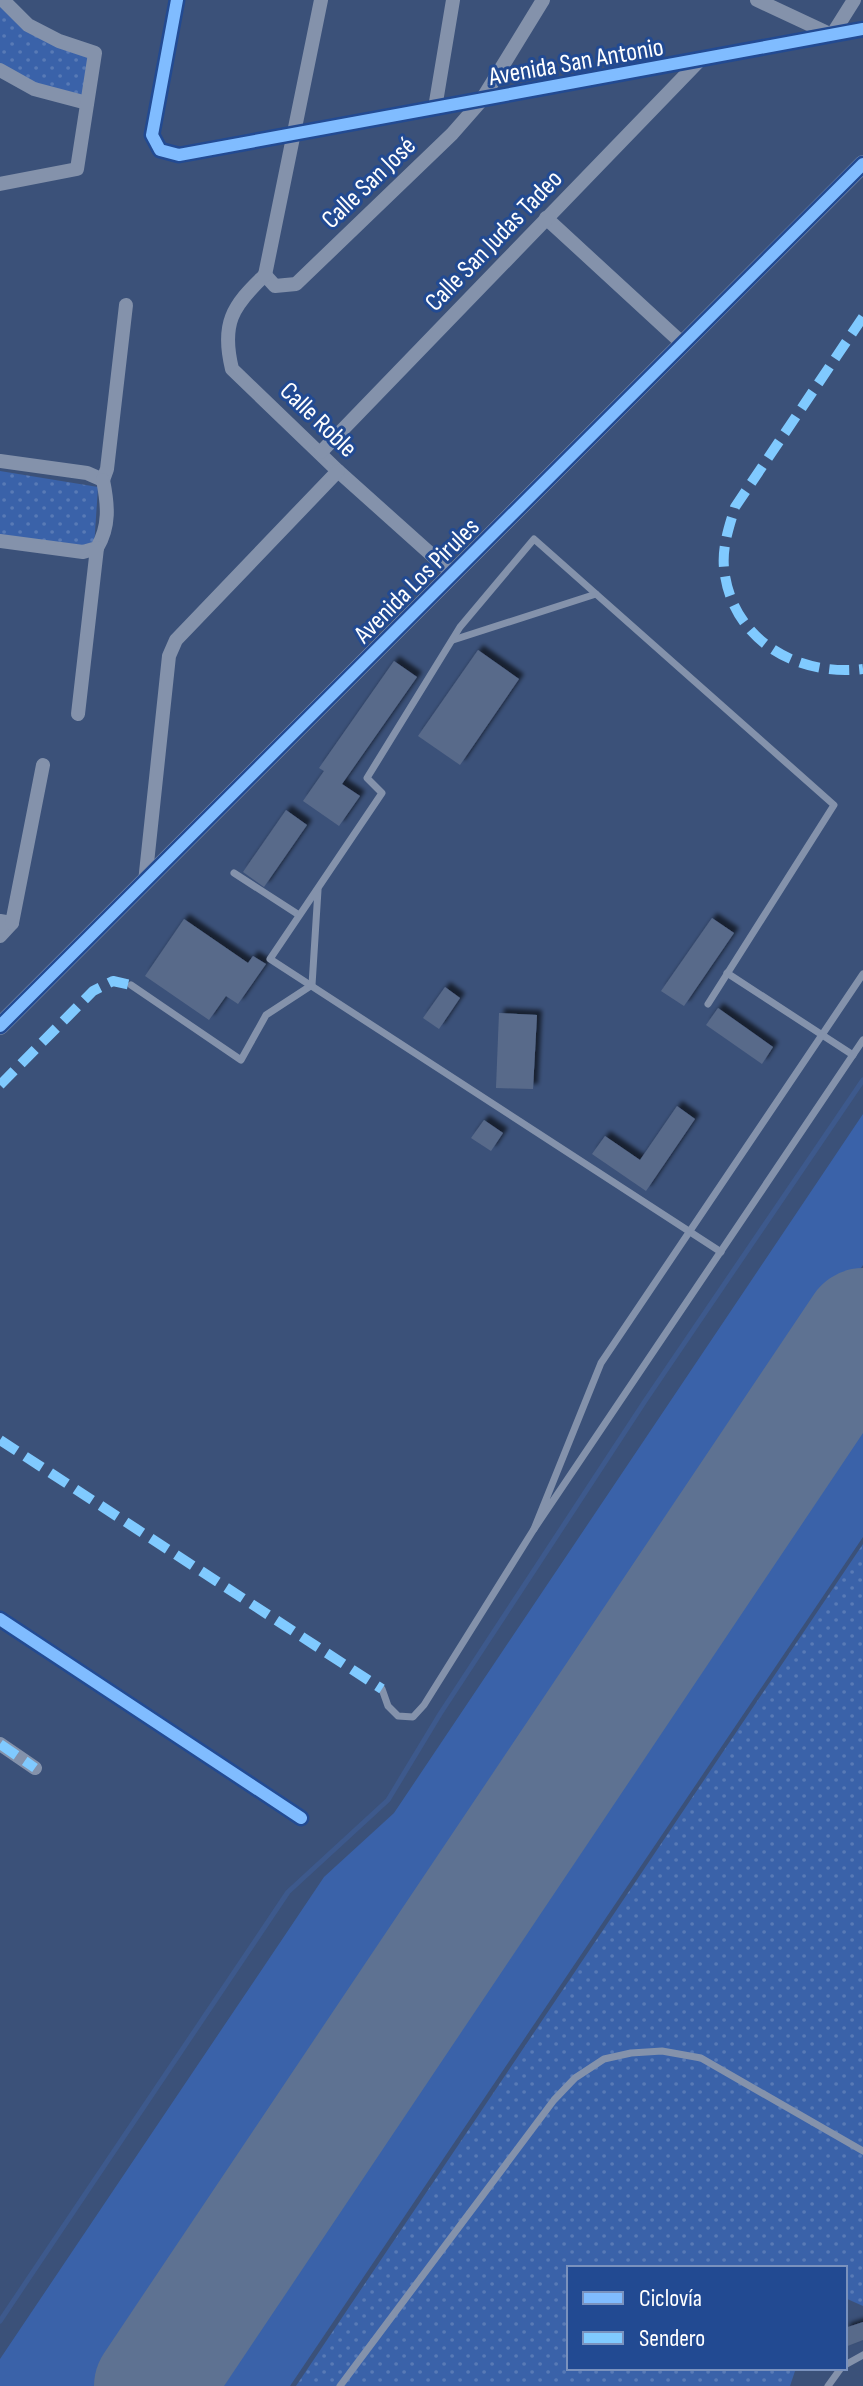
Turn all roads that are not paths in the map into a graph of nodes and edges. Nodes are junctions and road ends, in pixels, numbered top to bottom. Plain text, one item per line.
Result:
1 (3, 0) edge
2 (177, 0) edge
3 (321, 0) edge
4 (453, 0) edge
5 (543, 0) edge
6 (757, 0) edge
7 (854, 0) edge
8 (863, 29) edge
9 (832, 35) junction
10 (700, 60) junction
11 (0, 70) edge
12 (481, 101) junction
13 (87, 103) junction
14 (435, 108) junction
15 (296, 133) junction
16 (863, 164) edge
17 (0, 184) edge
18 (546, 218) junction
19 (265, 275) junction
20 (126, 305) dead end
21 (683, 344) junction
22 (321, 452) junction
23 (0, 461) edge
24 (338, 471) junction
25 (103, 480) junction
26 (0, 541) edge
27 (97, 548) junction
28 (453, 574) junction
29 (596, 594) junction
30 (453, 640) junction
31 (78, 714) dead end
32 (43, 765) dead end
33 (234, 873) dead end
34 (145, 882) junction
35 (319, 886) junction
36 (299, 915) junction
37 (6, 922) edge
38 (0, 936) edge
39 (727, 973) junction
40 (863, 974) edge
41 (131, 985) dead end
42 (312, 985) junction
43 (708, 1004) dead end
44 (0, 1026) edge
45 (822, 1036) junction
46 (863, 1040) edge
47 (853, 1055) junction
48 (690, 1231) junction
49 (721, 1252) junction
50 (534, 1529) junction
51 (0, 1619) edge
52 (382, 1689) dead end
53 (0, 1744) edge
54 (35, 1768) dead end
55 (301, 1818) dead end
56 (863, 2151) edge
57 (340, 2386) edge

1 - 13 street
2 - 15 street, Avenida San Antonio
3 - 15 street
4 - 14 street
5 - 12 street, Calle San José
6 - 9 street
7 - 9 street
8 - 9 street, Avenida San Antonio
9 - 10 street, Avenida San Antonio
10 - 12 street, Avenida San Antonio
10 - 18 street, Calle San Judas Tadeo
11 - 13 street
12 - 14 street, Avenida San Antonio
12 - 19 street, Calle San José
13 - 17 street
14 - 15 street, Avenida San Antonio
15 - 19 street
16 - 21 street, Avenida Los Pirules
18 - 21 street
18 - 22 street, Calle San Judas Tadeo
19 - 22 street, Calle Roble
20 - 25 street
21 - 28 street, Avenida Los Pirules
22 - 24 street, Calle Roble
23 - 25 street
24 - 28 street, Calle Roble
24 - 34 street
25 - 27 street
26 - 27 street
27 - 31 street
28 - 34 street, Avenida Los Pirules
29 - 30 lane
29 - 30 lane
29 - 39 lane
30 - 35 lane
32 - 37 street
33 - 36 lane
34 - 44 street, Avenida Los Pirules
35 - 36 lane
35 - 42 lane
36 - 42 lane
37 - 38 street
39 - 43 lane
39 - 45 lane
40 - 45 lane
41 - 42 lane
42 - 48 lane
45 - 47 lane
45 - 48 lane
46 - 47 lane
47 - 49 lane
48 - 49 lane
48 - 50 lane
49 - 50 lane
50 - 52 lane
51 - 55 street
53 - 54 street
56 - 57 lane

